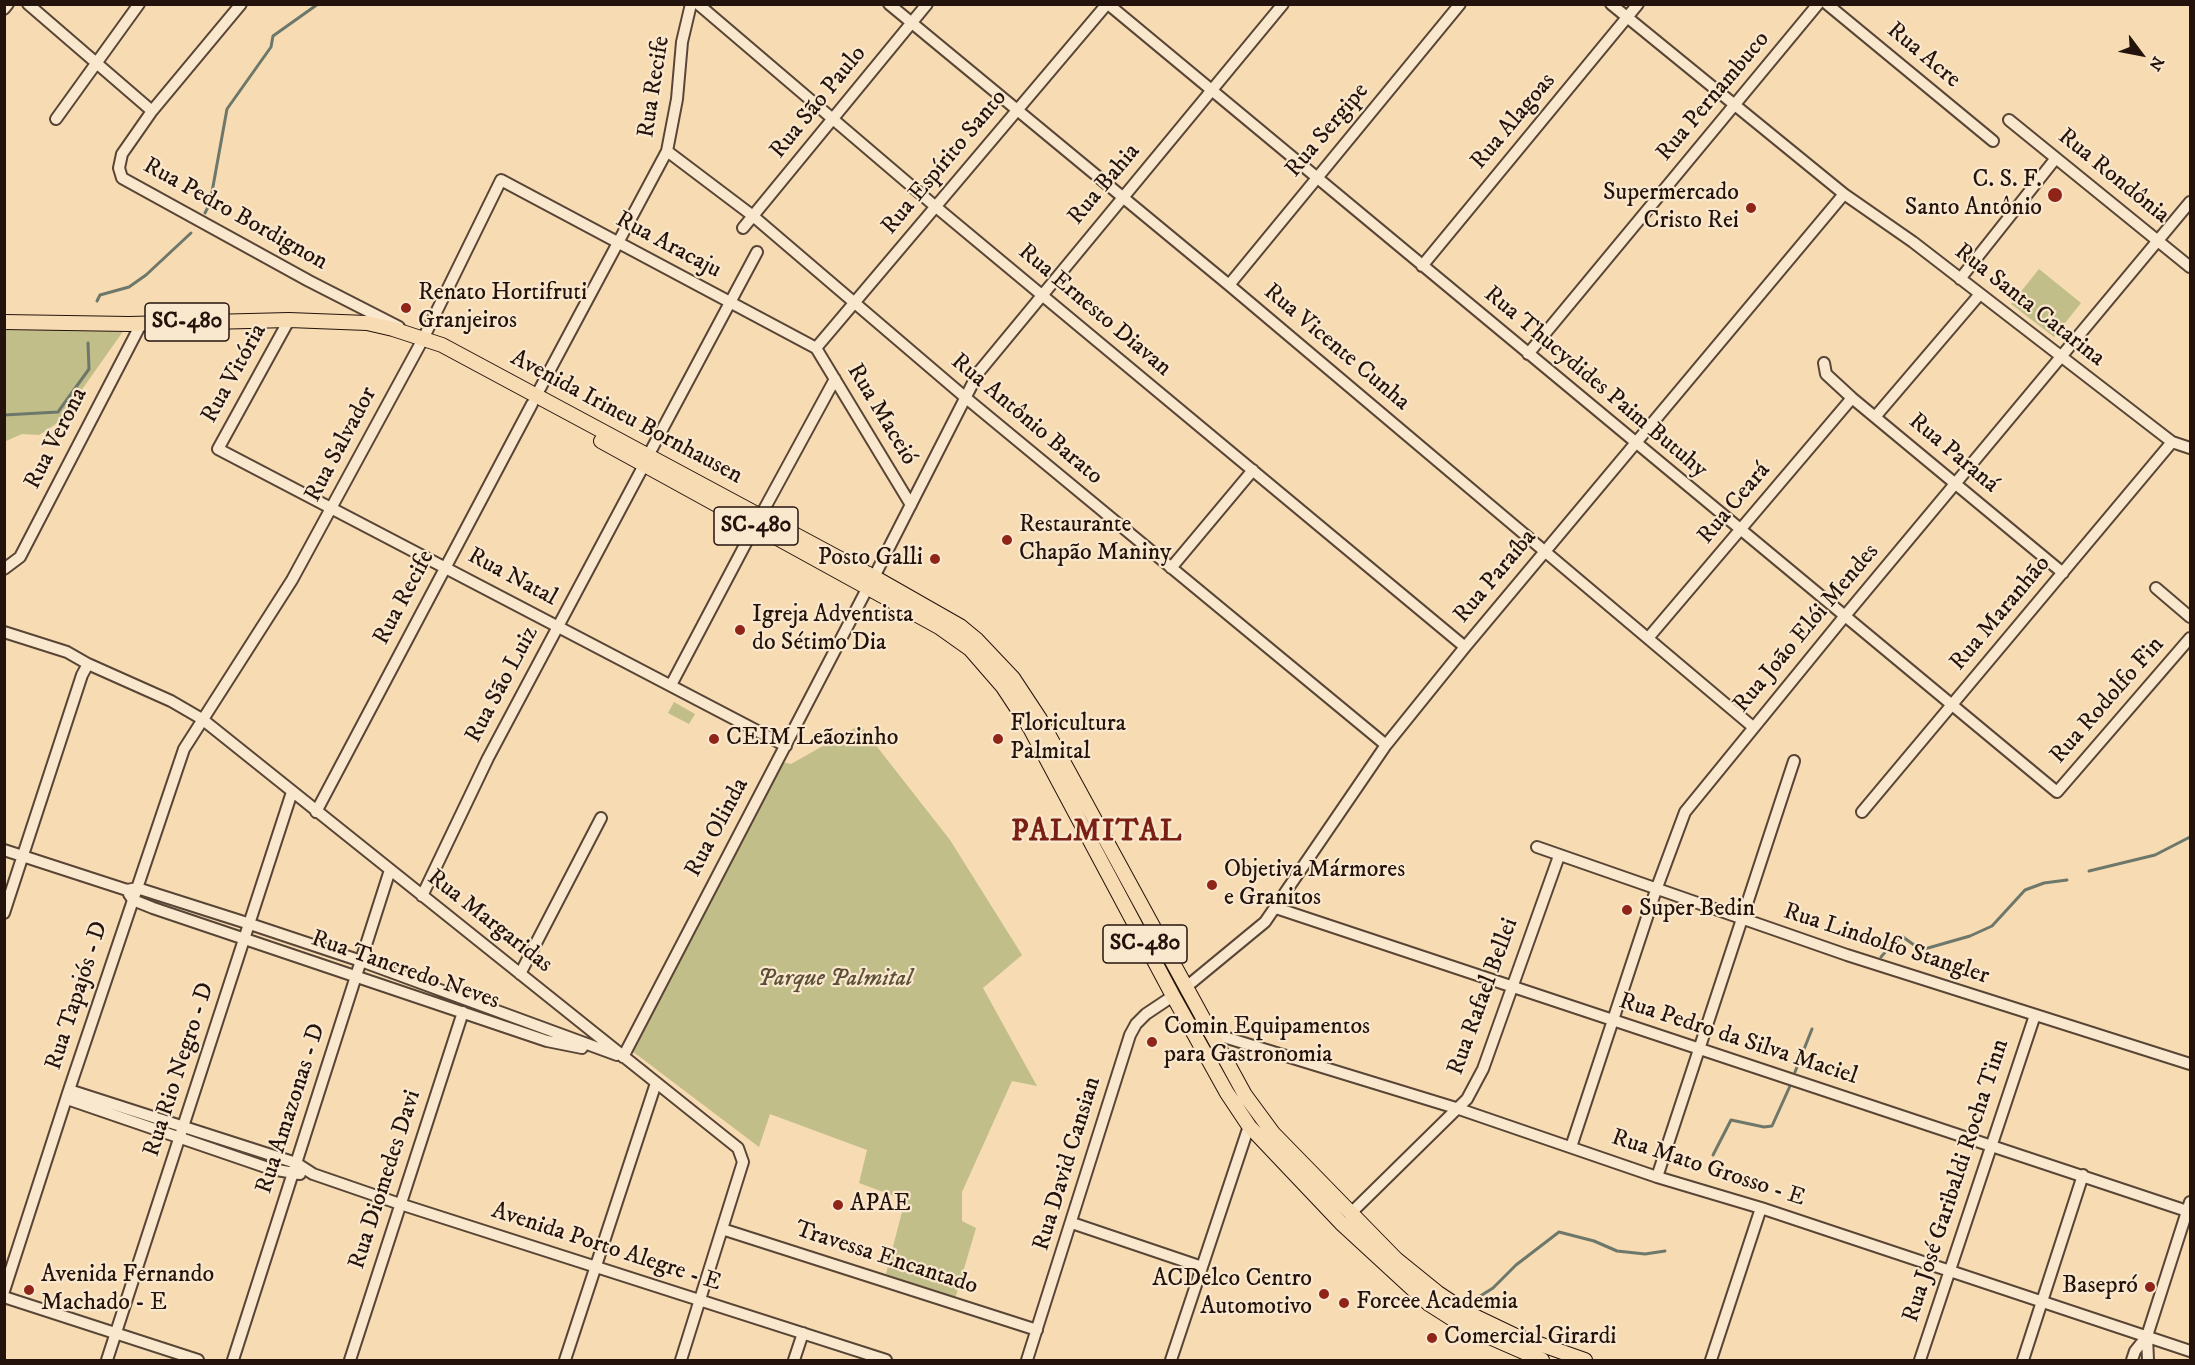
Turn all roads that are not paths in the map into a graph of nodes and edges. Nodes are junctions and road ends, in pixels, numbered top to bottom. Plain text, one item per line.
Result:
1 (8, 4) edge
2 (28, 4) edge
3 (139, 4) edge
4 (241, 4) edge
5 (691, 4) edge
6 (698, 4) edge
7 (889, 4) edge
8 (927, 4) edge
9 (1107, 4) edge
10 (1283, 4) edge
11 (1460, 4) edge
12 (1611, 4) edge
13 (1638, 4) edge
14 (1818, 4) edge
15 (1827, 4) edge
16 (4, 9) edge
17 (1627, 18) junction
18 (911, 22) junction
19 (95, 63) junction
20 (1211, 90) junction
21 (1734, 106) junction
22 (1016, 110) junction
23 (152, 111) junction
24 (56, 119) dead end
25 (833, 120) junction
26 (2009, 120) dead end
27 (1993, 141) dead end
28 (667, 151) junction
29 (2056, 158) junction
30 (1317, 178) junction
31 (501, 180) joint
32 (1844, 194) junction
33 (1122, 197) junction
34 (2190, 202) edge
35 (936, 207) junction
36 (753, 216) junction
37 (743, 228) dead end
38 (2158, 241) junction
39 (616, 242) junction
40 (757, 252) dead end
41 (1422, 266) junction
42 (2190, 267) edge
43 (1960, 279) junction
44 (1229, 285) junction
45 (1042, 294) junction
46 (1980, 294) junction
47 (730, 302) junction
48 (855, 304) junction
49 (289, 320) junction
50 (4, 322) edge
51 (141, 324) junction
52 (423, 339) junction
53 (816, 348) junction
54 (1528, 354) junction
55 (2062, 358) junction
56 (1824, 363) dead end
57 (835, 379) junction
58 (966, 398) junction
59 (1852, 398) junction
60 (534, 400) junction
61 (1875, 417) junction
62 (2172, 442) junction
63 (1635, 443) junction
64 (2190, 448) edge
65 (218, 449) joint
66 (646, 460) junction
67 (1253, 470) junction
68 (1955, 483) junction
69 (911, 505) junction
70 (332, 507) junction
71 (758, 520) junction
72 (1740, 531) junction
73 (1546, 550) junction
74 (446, 567) junction
75 (1172, 568) junction
76 (4, 569) edge
77 (2063, 573) junction
78 (871, 582) junction
79 (2156, 588) dead end
80 (1844, 616) junction
81 (2190, 617) edge
82 (558, 626) junction
83 (4, 632) edge
84 (1649, 637) junction
85 (2190, 638) edge
86 (1465, 647) junction
87 (88, 664) junction
88 (671, 685) junction
89 (1951, 706) junction
90 (202, 719) junction
91 (1753, 727) junction
92 (1386, 745) junction
93 (786, 746) junction
94 (1794, 761) dead end
95 (292, 792) junction
96 (2057, 792) joint
97 (316, 812) junction
98 (1862, 812) dead end
99 (601, 818) dead end
100 (1537, 847) dead end
101 (4, 850) edge
102 (1559, 855) junction
103 (23, 857) junction
104 (390, 870) junction
105 (1656, 890) junction
106 (132, 892) junction
107 (422, 896) junction
108 (1276, 908) junction
109 (4, 913) edge
110 (1742, 919) junction
111 (250, 924) junction
112 (245, 939) junction
113 (361, 961) junction
114 (520, 974) junction
115 (356, 976) junction
116 (1511, 986) junction
117 (1185, 987) junction
118 (1173, 996) junction
119 (463, 1012) junction
120 (2035, 1015) junction
121 (579, 1019) junction
122 (1612, 1020) junction
123 (1211, 1033) junction
124 (568, 1037) junction
125 (1196, 1039) junction
126 (1699, 1049) junction
127 (623, 1057) junction
128 (2190, 1064) edge
129 (656, 1083) junction
130 (68, 1094) junction
131 (1459, 1108) junction
132 (185, 1125) junction
133 (1249, 1126) junction
134 (180, 1139) junction
135 (1992, 1145) junction
136 (1571, 1147) junction
137 (295, 1168) junction
138 (2083, 1175) junction
139 (1657, 1177) junction
140 (400, 1204) junction
141 (2189, 1206) edge
142 (1761, 1208) junction
143 (1345, 1218) junction
144 (1072, 1223) junction
145 (722, 1229) junction
146 (596, 1266) junction
147 (1202, 1267) junction
148 (1950, 1270) junction
149 (4, 1291) edge
150 (4, 1297) edge
151 (700, 1300) junction
152 (2042, 1302) junction
153 (1037, 1330) junction
154 (803, 1333) junction
155 (116, 1334) junction
156 (2147, 1336) junction
157 (2190, 1351) edge
158 (107, 1360) edge
159 (198, 1360) edge
160 (233, 1360) edge
161 (350, 1360) edge
162 (565, 1360) edge
163 (681, 1360) edge
164 (794, 1360) edge
165 (886, 1360) edge
166 (1027, 1360) edge
167 (1171, 1360) edge
168 (1542, 1360) edge
169 (1585, 1360) edge
170 (1711, 1360) edge
171 (1920, 1360) edge
172 (2023, 1360) edge
173 (2132, 1360) edge
174 (2148, 1360) edge

1 - 16 street
2 - 19 street
3 - 19 street
4 - 23 street, Rua Pedro Bordignon
5 - 28 street, Rua Recife
6 - 25 street, Rua Ernesto Diavan
7 - 18 street, Rua Vicente Cunha
8 - 18 street, Rua São Paulo
9 - 20 street, Rua Thucydides Paim Butuhy
9 - 22 street, Rua Espírito Santo
10 - 20 street, Rua Bahia
11 - 30 street, Rua Sergipe
12 - 17 street, Rua Santa Catarina
13 - 17 street, Rua Alagoas
14 - 21 street, Rua Pernambuco
15 - 27 street, Rua Acre
17 - 21 street, Rua Santa Catarina
17 - 41 street, Rua Alagoas
18 - 22 street, Rua Vicente Cunha
18 - 25 street, Rua São Paulo
19 - 23 street
19 - 24 street
20 - 30 street, Rua Thucydides Paim Butuhy
20 - 33 street, Rua Bahia
21 - 32 street, Rua Santa Catarina
21 - 54 street, Rua Pernambuco
22 - 33 street, Rua Vicente Cunha
22 - 35 street, Rua Espírito Santo
23 - 52 street, Rua Pedro Bordignon
25 - 35 street, Rua Ernesto Diavan
25 - 36 street, Rua São Paulo
26 - 29 street, Rua Rondônia
28 - 36 street, Rua Antônio Barato
28 - 39 street, Rua Recife
29 - 38 street, Rua Rondônia
29 - 43 street
30 - 41 street, Rua Thucydides Paim Butuhy
30 - 44 street, Rua Sergipe
31 - 39 street, Rua Aracaju
31 - 52 street, Rua Salvador
32 - 43 street, Rua Santa Catarina
32 - 63 street, Rua Paraíba
33 - 44 street, Rua Vicente Cunha
33 - 45 street, Rua Bahia
34 - 38 street, Rua João Elói Mendes
35 - 45 street, Rua Ernesto Diavan
35 - 48 street, Rua Espírito Santo
36 - 37 street, Rua São Paulo
36 - 48 street, Rua Antônio Barato
38 - 42 street, Rua Rondônia
38 - 55 street, Rua João Elói Mendes
39 - 47 street, Rua Aracaju
39 - 60 street, Rua Recife
40 - 47 street, Rua São Luiz
41 - 54 street, Rua Thucydides Paim Butuhy
43 - 46 street, Rua Santa Catarina
44 - 73 street, Rua Vicente Cunha
45 - 58 street, Rua Bahia
45 - 67 street, Rua Ernesto Diavan
46 - 55 street, Rua Santa Catarina
46 - 61 street
47 - 53 street, Rua Aracaju
47 - 66 street, Rua São Luiz
48 - 53 street, Rua Espírito Santo
48 - 58 street, Rua Antônio Barato
49 - 51 main road, SC-480
49 - 52 main road, SC-480
49 - 65 street, Rua Vitória
50 - 51 main road, SC-480
51 - 76 street, Rua Verona
52 - 60 main road, Avenida Irineu Bornhausen / SC-480
52 - 70 street, Rua Salvador
53 - 57 street, Rua Maceió
54 - 63 street, Rua Thucydides Paim Butuhy
55 - 62 street, Rua Santa Catarina
55 - 68 street, Rua João Elói Mendes
56 - 59 street, Rua Paraná
57 - 69 street, Rua Maceió
57 - 71 street
58 - 69 street, Rua Olinda
58 - 75 street, Rua Antônio Barato
59 - 61 street, Rua Paraná
59 - 72 street, Rua Ceará
60 - 66 main road, Avenida Irineu Bornhausen / SC-480
60 - 74 street, Rua Recife
61 - 68 street, Rua Paraná
62 - 64 street, Rua Santa Catarina
62 - 77 street, Rua Maranhão
63 - 72 street, Rua Thucydides Paim Butuhy
63 - 73 street, Rua Paraíba
65 - 70 street, Rua Natal
66 - 71 main road, Avenida Irineu Bornhausen / SC-480
66 - 82 street, Rua São Luiz
67 - 75 street
67 - 86 street, Rua Ernesto Diavan
68 - 77 street, Rua Paraná
68 - 80 street, Rua João Elói Mendes
69 - 78 street, Rua Olinda
70 - 74 street, Rua Natal
70 - 90 street, Rua Salvador
71 - 78 main road, Avenida Irineu Bornhausen / SC-480
71 - 88 street
72 - 80 street, Rua Thucydides Paim Butuhy
72 - 84 street, Rua Ceará
73 - 84 street, Rua Vicente Cunha
73 - 86 street, Rua Paraíba
74 - 82 street, Rua Natal
74 - 97 street, Rua Recife
75 - 92 street, Rua Antônio Barato
77 - 89 street, Rua Maranhão
78 - 93 street, Rua Olinda
78 - 117 main road, Avenida Irineu Bornhausen / SC-480
78 - 118 main road, Avenida Irineu Bornhausen / SC-480
79 - 81 street
80 - 89 street, Rua Thucydides Paim Butuhy
80 - 91 street, Rua João Elói Mendes
82 - 88 street, Rua Natal
82 - 107 street, Rua São Luiz
83 - 87 street, Rua Margaridas
84 - 91 street, Rua Vicente Cunha
85 - 96 street, Rua Rodolfo Fin
86 - 92 street, Rua Paraíba
87 - 90 street, Rua Margaridas
87 - 103 street
88 - 93 street, Rua Natal
89 - 96 street, Rua Thucydides Paim Butuhy
89 - 98 street, Rua Maranhão
90 - 95 street, Rua Margaridas
90 - 106 street, Rua Tapajós - D
91 - 105 street, Rua João Elói Mendes
92 - 108 street, Rua Paraíba
93 - 127 street, Rua Olinda
94 - 110 street
95 - 97 street, Rua Margaridas
95 - 111 street, Rua Rio Negro - D
97 - 104 street, Rua Margaridas
99 - 114 street
100 - 102 street, Rua Lindolfo Stangler
101 - 103 street, Rua Tancredo Neves
102 - 105 street, Rua Lindolfo Stangler
102 - 116 street, Rua Rafael Bellei
103 - 106 street, Rua Tancredo Neves
103 - 109 street
104 - 107 street, Rua Margaridas
104 - 113 street, Rua Amazonas - D
105 - 110 street, Rua Lindolfo Stangler
105 - 122 street, Rua João Elói Mendes
106 - 111 street, Rua Tancredo Neves
106 - 112 street, Rua Tancredo Neves
106 - 130 street, Rua Tapajós - D
107 - 114 street, Rua Margaridas
108 - 116 street, Rua Pedro da Silva Maciel
108 - 117 street, Rua Paraíba
110 - 120 street, Rua Lindolfo Stangler
110 - 126 street
111 - 112 street, Rua Rio Negro - D
111 - 113 street, Rua Tancredo Neves
112 - 115 street, Rua Tancredo Neves
112 - 132 street, Rua Rio Negro - D
113 - 115 street, Rua Amazonas - D
113 - 124 street, Rua Tancredo Neves
114 - 121 street, Rua Margaridas
115 - 119 street, Rua Tancredo Neves
115 - 137 street, Rua Amazonas - D
116 - 122 street, Rua Pedro da Silva Maciel
116 - 131 street, Rua Rafael Bellei
117 - 123 main road, Avenida Irineu Bornhausen / SC-480
118 - 125 main road, Avenida Irineu Bornhausen / SC-480
118 - 144 street, Rua David Cansian
119 - 127 street, Rua Tancredo Neves
119 - 140 street, Rua Diomedes Davi
120 - 128 street, Rua Lindolfo Stangler
120 - 135 street, Rua José Garibaldi Rocha Tinn
121 - 124 street
121 - 127 street, Rua Margaridas
122 - 126 street, Rua Pedro da Silva Maciel
122 - 136 street, Rua João Elói Mendes
123 - 125 main road
123 - 131 street, Rua Mato Grosso - E
123 - 143 main road, Avenida Irineu Bornhausen / SC-480
124 - 127 street, Rua Tancredo Neves
125 - 133 main road, Avenida Irineu Bornhausen / SC-480
126 - 135 street, Rua Pedro da Silva Maciel
126 - 139 street
127 - 129 street, Rua Margaridas
129 - 145 street, Rua Margaridas
129 - 146 street
130 - 132 street, Avenida Porto Alegre - E
130 - 134 street, Avenida Porto Alegre - E
130 - 149 street, Rua Tapajós - D
131 - 136 street, Rua Mato Grosso - E
131 - 143 street, Rua Rafael Bellei
132 - 134 street, Rua Rio Negro - D
132 - 137 street, Avenida Porto Alegre - E
133 - 143 main road, Avenida Irineu Bornhausen / SC-480
133 - 147 street
134 - 137 street, Avenida Porto Alegre - E
134 - 155 street, Rua Rio Negro - D
135 - 138 street, Rua Pedro da Silva Maciel
135 - 148 street, Rua José Garibaldi Rocha Tinn
136 - 139 street, Rua Mato Grosso - E
137 - 140 street, Avenida Porto Alegre - E
137 - 160 street, Rua Amazonas - D
138 - 141 street, Rua Pedro da Silva Maciel
138 - 152 street
139 - 142 street, Rua Mato Grosso - E
140 - 146 street, Avenida Porto Alegre - E
140 - 161 street, Rua Diomedes Davi
141 - 156 street
142 - 148 street, Rua Mato Grosso - E
142 - 170 street
143 - 168 main road, Avenida Irineu Bornhausen / SC-480
143 - 169 main road, Avenida Irineu Bornhausen / SC-480
144 - 147 street
144 - 153 street, Rua David Cansian
145 - 151 street
145 - 153 street, Travessa Encantado
146 - 151 street, Avenida Porto Alegre - E
146 - 162 street
147 - 167 street
148 - 152 street, Rua Mato Grosso - E
148 - 171 street, Rua José Garibaldi Rocha Tinn
150 - 155 street
151 - 154 street, Avenida Porto Alegre - E
151 - 163 street
152 - 156 street, Rua Mato Grosso - E
152 - 172 street
153 - 166 street, Rua David Cansian
154 - 164 street
154 - 165 street, Avenida Porto Alegre - E
155 - 158 street, Rua Rio Negro - D
155 - 159 street
156 - 157 street, Rua Mato Grosso - E
156 - 173 street
156 - 174 street

